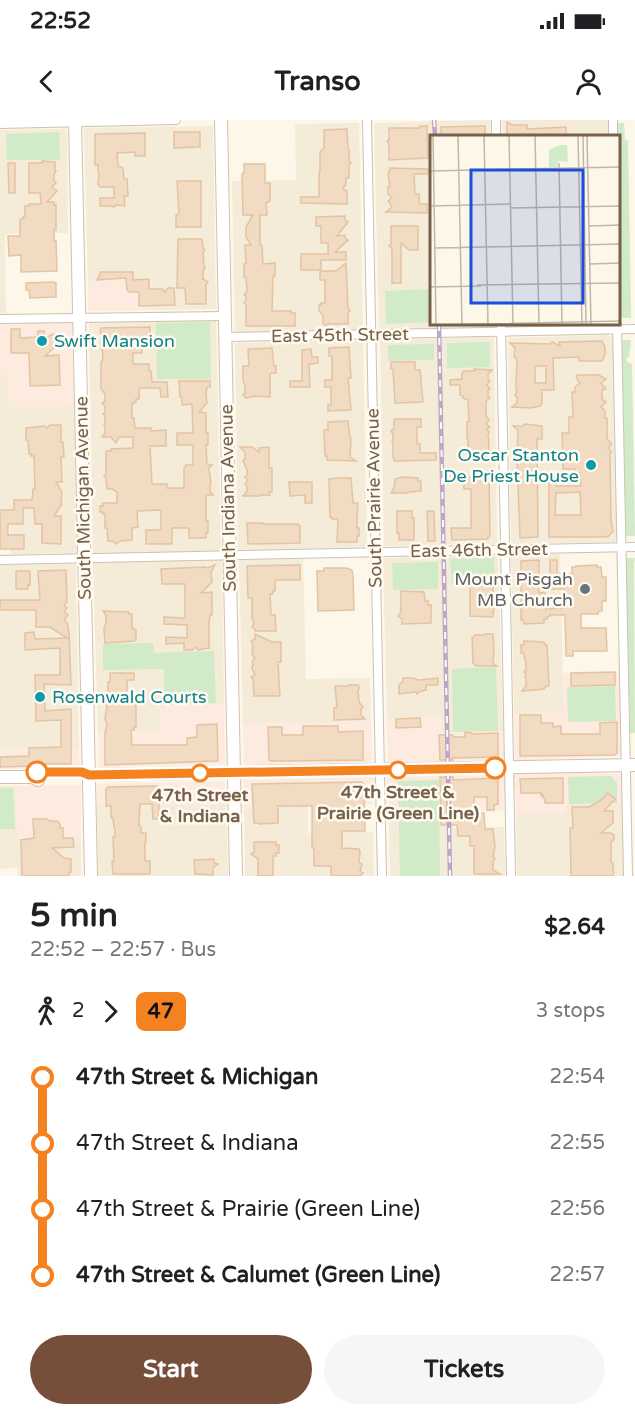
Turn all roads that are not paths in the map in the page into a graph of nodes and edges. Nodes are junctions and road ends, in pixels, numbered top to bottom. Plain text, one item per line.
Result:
1 (176, 120) edge
2 (221, 120) edge
3 (367, 120) edge
4 (75, 121) edge
5 (0, 123) edge
6 (225, 316) junction
7 (80, 318) junction
8 (0, 319) edge
9 (617, 326) edge
10 (501, 328) edge
11 (635, 328) edge
12 (371, 334) junction
13 (225, 337) junction
14 (622, 547) junction
15 (635, 547) edge
16 (505, 550) junction
17 (375, 552) junction
18 (229, 555) junction
19 (84, 558) junction
20 (0, 560) edge
21 (631, 765) edge
22 (509, 768) junction
23 (380, 770) junction
24 (234, 773) junction
25 (89, 775) junction
26 (0, 777) edge
27 (91, 876) edge
28 (236, 876) edge
29 (382, 876) edge
30 (511, 876) edge
31 (628, 876) edge

1 - 4 street
2 - 6 street, South Indiana Avenue
3 - 12 street, South Prairie Avenue
4 - 5 street
4 - 7 street, South Michigan Avenue
6 - 7 street
6 - 13 street, South Indiana Avenue
7 - 8 street
7 - 19 street, South Michigan Avenue
9 - 10 street, East 45th Street
9 - 11 street, East 45th Street
9 - 14 street
10 - 12 street, East 45th Street
10 - 16 street
12 - 13 street, East 45th Street
12 - 17 street, South Prairie Avenue
13 - 18 street, South Indiana Avenue
14 - 15 street, East 46th Street
14 - 16 street, East 46th Street
14 - 21 street
16 - 17 street, East 46th Street
16 - 22 street
17 - 18 street, East 46th Street
17 - 23 street, South Prairie Avenue
18 - 19 street, East 46th Street
18 - 24 street, South Indiana Avenue
19 - 20 street, East 46th Street
19 - 25 street, South Michigan Avenue
21 - 22 street
21 - 31 street
22 - 23 street
22 - 30 street
23 - 24 street
23 - 29 street, South Prairie Avenue
24 - 25 street
24 - 28 street, South Indiana Avenue
25 - 26 street
25 - 27 street, South Michigan Avenue

